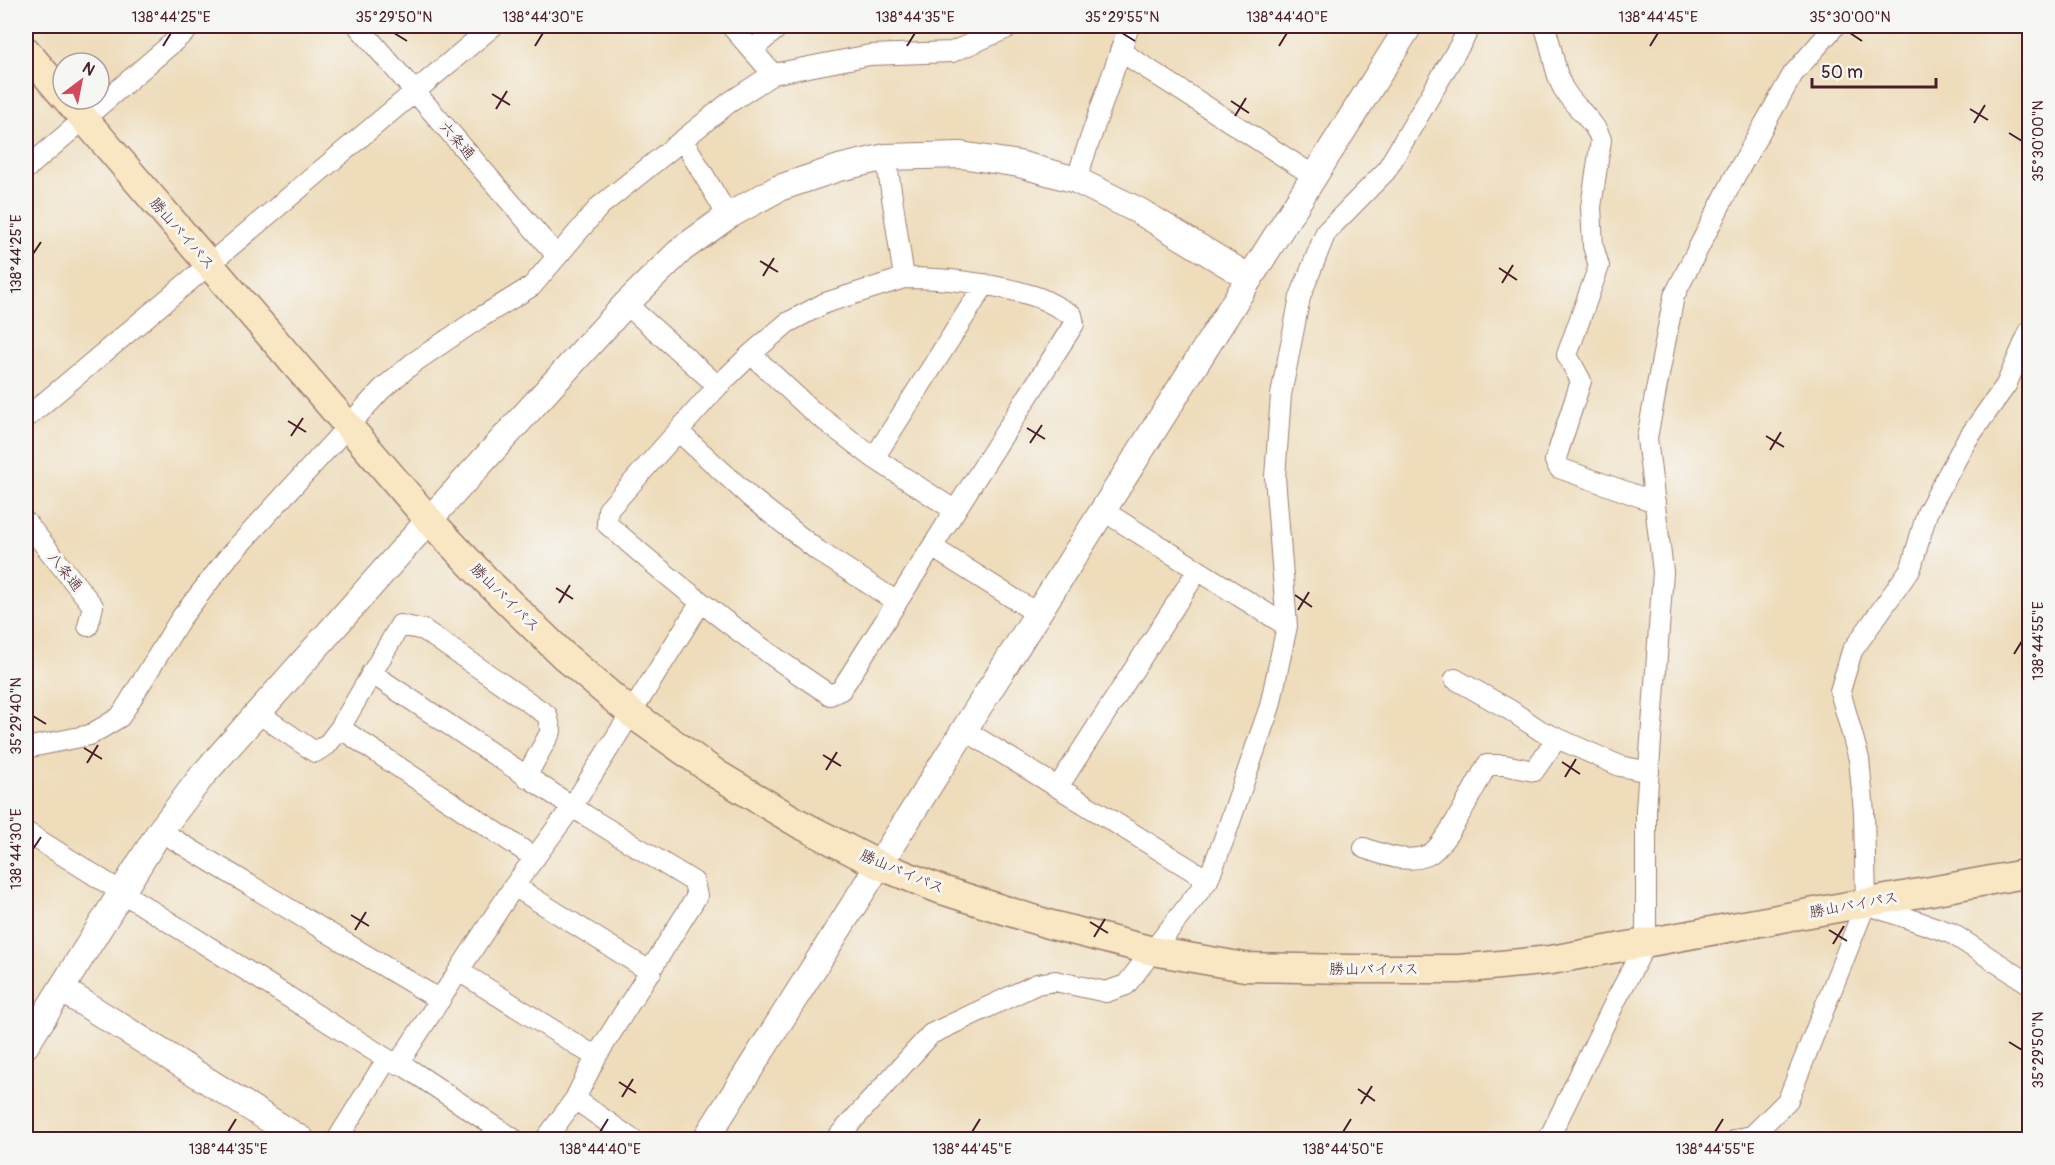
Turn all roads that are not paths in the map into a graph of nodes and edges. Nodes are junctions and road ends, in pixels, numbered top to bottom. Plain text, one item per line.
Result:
1 (192, 26) edge
2 (358, 26) edge
3 (493, 26) edge
4 (731, 26) edge
5 (780, 26) edge
6 (1012, 26) edge
7 (1129, 26) edge
8 (1409, 26) edge
9 (1471, 26) edge
10 (1544, 26) edge
11 (1835, 26) edge
12 (752, 50) junction
13 (26, 51) edge
14 (1120, 51) junction
15 (773, 74) junction
16 (51, 81) edge
17 (111, 83) edge
18 (414, 92) junction
19 (73, 111) edge
20 (77, 111) edge
21 (683, 140) junction
22 (886, 157) junction
23 (26, 169) edge
24 (1314, 176) junction
25 (1076, 180) junction
26 (728, 216) junction
27 (556, 256) junction
28 (209, 266) junction
29 (904, 278) junction
30 (1250, 278) junction
31 (985, 284) junction
32 (626, 304) junction
33 (2030, 330) edge
34 (751, 354) junction
35 (718, 386) junction
36 (26, 418) edge
37 (349, 427) junction
38 (678, 431) junction
39 (874, 458) junction
40 (1655, 502) junction
41 (954, 510) junction
42 (1102, 510) junction
43 (429, 520) junction
44 (26, 522) edge
45 (932, 547) junction
46 (1198, 570) junction
47 (701, 602) junction
48 (897, 602) junction
49 (1038, 614) junction
50 (88, 626) dead end
51 (1287, 626) junction
52 (371, 673) junction
53 (1455, 679) dead end
54 (258, 713) junction
55 (631, 713) junction
56 (340, 728) junction
57 (963, 729) junction
58 (1557, 738) junction
59 (26, 748) edge
60 (1649, 772) junction
61 (526, 777) junction
62 (1058, 787) junction
63 (572, 807) junction
64 (160, 831) junction
65 (26, 832) edge
66 (1364, 848) dead end
67 (535, 858) junction
68 (879, 865) junction
69 (2030, 873) edge
70 (1208, 880) junction
71 (514, 886) junction
72 (122, 892) junction
73 (1866, 903) junction
74 (1646, 944) junction
75 (1153, 951) junction
76 (459, 971) junction
77 (651, 972) junction
78 (2030, 984) edge
79 (61, 988) junction
80 (440, 1000) junction
81 (26, 1045) edge
82 (596, 1057) junction
83 (393, 1061) junction
84 (575, 1099) junction
85 (1750, 1138) edge
86 (302, 1140) edge
87 (337, 1140) edge
88 (515, 1140) edge
89 (545, 1140) edge
90 (633, 1140) edge
91 (705, 1140) edge
92 (835, 1140) edge
93 (1548, 1140) edge

1 - 17 street
2 - 18 street, 六条通
3 - 18 street
4 - 12 street
5 - 12 street
6 - 15 street
7 - 14 street
8 - 24 street
9 - 51 street
10 - 40 street
11 - 40 street
12 - 15 street
13 - 16 main road
14 - 24 street
14 - 25 street
15 - 21 street
18 - 27 street, 六条通
18 - 28 street
19 - 23 street
20 - 28 main road, 勝山バイパス
21 - 26 street
21 - 27 street
22 - 25 street
22 - 26 street
22 - 29 street
24 - 30 street
25 - 30 street
26 - 32 street
27 - 37 street
28 - 36 street
28 - 37 main road, 勝山バイパス
29 - 31 street
29 - 34 street
30 - 42 street
31 - 39 street
31 - 41 street
32 - 35 street
32 - 43 street
33 - 73 street
34 - 35 street
34 - 39 street
35 - 38 street
37 - 43 main road, 勝山バイパス
37 - 59 street
38 - 47 street
38 - 48 street
39 - 41 street
40 - 60 street
41 - 45 street
42 - 46 street
42 - 49 street
43 - 54 street
43 - 55 main road, 勝山バイパス
44 - 50 street, 八条通
45 - 48 street
45 - 49 street
46 - 51 street
46 - 62 street
47 - 48 street
47 - 55 street
49 - 57 street
51 - 70 street
52 - 56 street
52 - 61 street
52 - 61 street
53 - 58 street
54 - 56 street
54 - 64 street
55 - 63 street
55 - 68 main road, 勝山バイパス
56 - 67 street
57 - 62 street
57 - 68 street
58 - 60 street
58 - 66 street
60 - 74 street
61 - 63 street
62 - 70 street
63 - 67 street
63 - 77 street
64 - 72 street
64 - 80 street
65 - 72 street
67 - 71 street
68 - 75 main road, 勝山バイパス
68 - 91 street
69 - 73 main road, 勝山バイパス
70 - 75 street
71 - 76 street
71 - 77 street
72 - 79 street
72 - 83 street
73 - 74 main road, 勝山バイパス
73 - 78 street
73 - 85 street
74 - 75 main road, 勝山バイパス
74 - 93 street
75 - 92 street
76 - 80 street
76 - 82 street
77 - 82 street
79 - 81 street
79 - 86 street
80 - 83 street
82 - 84 street
83 - 87 street
83 - 88 street
84 - 89 street
84 - 90 street

